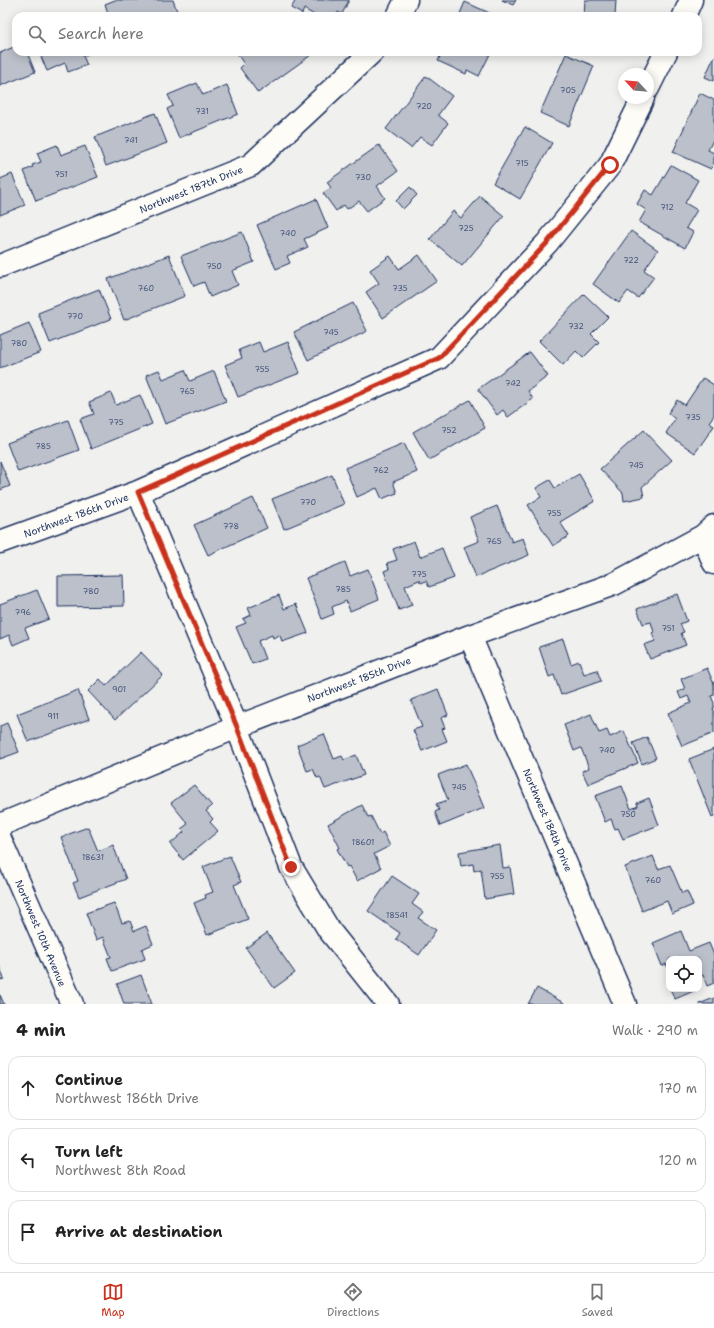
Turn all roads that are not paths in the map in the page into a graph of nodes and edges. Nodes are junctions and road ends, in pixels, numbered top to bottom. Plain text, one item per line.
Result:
1 (406, 0) edge
2 (692, 0) edge
3 (400, 12) edge
4 (686, 12) edge
5 (368, 56) edge
6 (664, 56) edge
7 (654, 76) edge
8 (640, 104) edge
9 (0, 266) edge
10 (138, 492) junction
11 (708, 531) edge
12 (0, 542) edge
13 (714, 563) edge
14 (470, 636) junction
15 (237, 727) junction
16 (0, 825) edge
17 (0, 839) edge
18 (72, 1004) edge
19 (388, 1004) edge
20 (626, 1004) edge

1 - 3 street
2 - 4 street
5 - 9 street, Northwest 187th Drive
6 - 7 street
8 - 10 street, Northwest 186th Drive
10 - 12 street, Northwest 186th Drive
10 - 15 street
11 - 13 street
11 - 14 street, Northwest 185th Drive
14 - 15 street, Northwest 185th Drive
14 - 20 street, Northwest 184th Drive
15 - 16 street, Northwest 185th Drive
15 - 19 street
17 - 18 street, Northwest 10th Avenue

